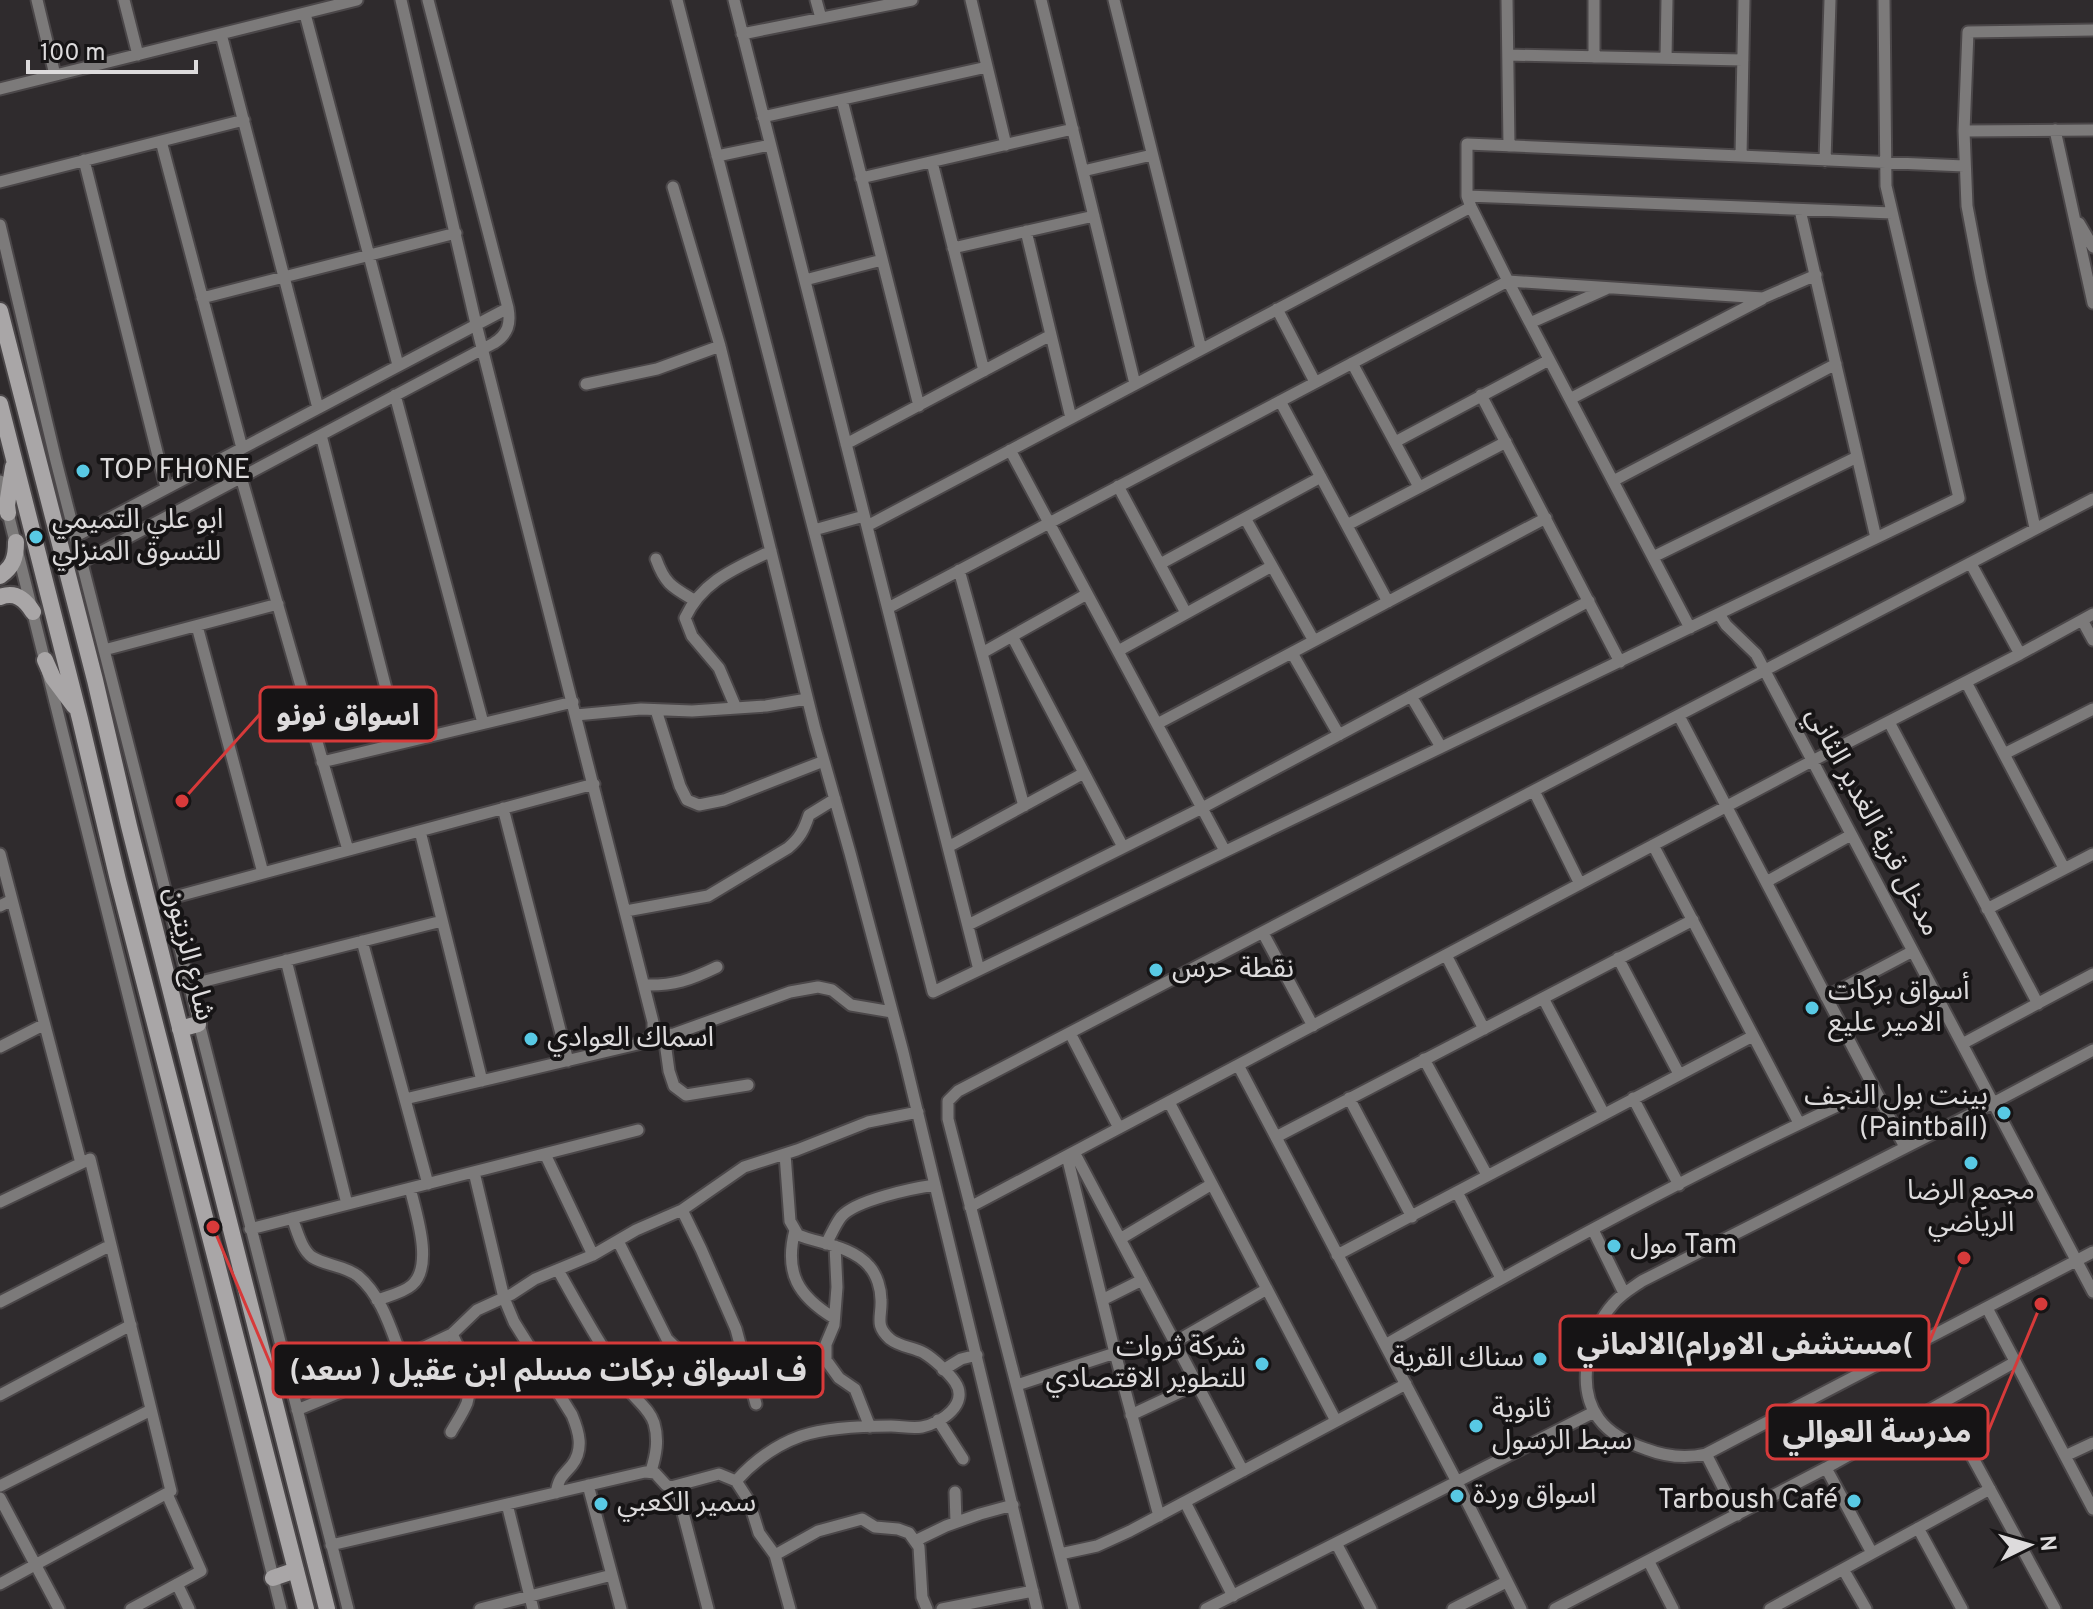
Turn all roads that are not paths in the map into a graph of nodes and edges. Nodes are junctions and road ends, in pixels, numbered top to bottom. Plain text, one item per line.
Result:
1 (37, 0) edge
2 (124, 0) edge
3 (357, 0) edge
4 (401, 0) edge
5 (428, 0) edge
6 (677, 0) edge
7 (734, 0) edge
8 (816, 0) edge
9 (912, 0) edge
10 (971, 0) edge
11 (1041, 0) edge
12 (1114, 0) edge
13 (1507, 0) edge
14 (1594, 0) edge
15 (1667, 0) edge
16 (1744, 0) edge
17 (1830, 0) edge
18 (1884, 0) edge
19 (892, 2) edge
20 (305, 14) junction
21 (821, 18) junction
22 (2093, 30) edge
23 (221, 34) junction
24 (742, 34) junction
25 (138, 55) junction
26 (1508, 55) junction
27 (1594, 57) junction
28 (1666, 58) junction
29 (1743, 60) junction
30 (987, 67) junction
31 (55, 75) junction
32 (0, 89) edge
33 (842, 100) junction
34 (763, 117) junction
35 (244, 120) junction
36 (1073, 129) junction
37 (2055, 130) junction
38 (2093, 130) edge
39 (1964, 131) junction
40 (161, 141) junction
41 (770, 145) junction
42 (1006, 145) junction
43 (1509, 146) junction
44 (1152, 155) junction
45 (717, 156) junction
46 (1741, 156) junction
47 (84, 160) junction
48 (1825, 161) junction
49 (932, 162) junction
50 (1885, 163) junction
51 (1964, 166) junction
52 (1083, 171) junction
53 (861, 178) junction
54 (0, 182) edge
55 (673, 187) dead end
56 (1469, 201) junction
57 (1800, 210) junction
58 (1892, 213) junction
59 (2073, 213) junction
60 (1094, 216) junction
61 (0, 225) edge
62 (1026, 231) junction
63 (456, 233) junction
64 (2093, 247) edge
65 (953, 248) junction
66 (369, 255) junction
67 (882, 260) junction
68 (1816, 275) junction
69 (284, 277) junction
70 (805, 280) junction
71 (1508, 281) junction
72 (1611, 287) junction
73 (202, 298) junction
74 (1763, 298) junction
75 (2093, 299) edge
76 (508, 308) junction
77 (1277, 309) junction
78 (1, 316) edge
79 (1530, 323) junction
80 (476, 324) junction
81 (1051, 335) junction
82 (720, 346) junction
83 (483, 349) junction
84 (1201, 349) junction
85 (1549, 360) junction
86 (1352, 363) junction
87 (1836, 364) junction
88 (398, 365) junction
89 (984, 371) junction
90 (1315, 382) junction
91 (586, 384) dead end
92 (1135, 384) junction
93 (395, 395) junction
94 (1481, 395) junction
95 (1570, 399) junction
96 (1280, 401) junction
97 (0, 404) edge
98 (919, 406) junction
99 (318, 408) junction
100 (1071, 418) junction
101 (321, 435) junction
102 (1395, 442) junction
103 (1506, 442) junction
104 (846, 444) junction
105 (242, 448) junction
106 (12, 449) junction
107 (1010, 450) junction
108 (1857, 457) junction
109 (48, 463) junction
110 (241, 477) junction
111 (1321, 477) junction
112 (0, 481) edge
113 (1613, 481) junction
114 (1118, 486) junction
115 (1419, 487) junction
116 (166, 488) junction
117 (2093, 499) edge
118 (8, 513) junction
119 (1245, 518) junction
120 (1546, 518) junction
121 (866, 521) junction
122 (1049, 523) junction
123 (1347, 525) junction
124 (2035, 528) junction
125 (814, 530) junction
126 (76, 536) junction
127 (1876, 538) junction
128 (16, 542) junction
129 (771, 551) junction
130 (1653, 557) junction
131 (656, 559) dead end
132 (82, 562) junction
133 (1160, 564) junction
134 (1971, 564) junction
135 (1272, 566) junction
136 (959, 570) junction
137 (1, 575) edge
138 (1087, 594) junction
139 (0, 596) edge
140 (694, 600) junction
141 (1589, 601) junction
142 (1388, 602) junction
143 (278, 604) junction
144 (888, 608) junction
145 (33, 612) junction
146 (1186, 613) junction
147 (1719, 614) junction
148 (2088, 617) edge
149 (197, 626) junction
150 (1690, 628) junction
151 (1012, 636) junction
152 (2093, 640) edge
153 (1314, 641) junction
154 (104, 650) junction
155 (1118, 651) junction
156 (982, 653) junction
157 (1292, 653) junction
158 (2020, 654) junction
159 (45, 660) junction
160 (1620, 662) junction
161 (1765, 671) junction
162 (103, 679) junction
163 (1966, 682) junction
164 (1411, 696) junction
165 (807, 699) junction
166 (573, 702) junction
167 (736, 708) junction
168 (2093, 709) edge
169 (656, 710) junction
170 (576, 715) junction
171 (1679, 716) junction
172 (80, 719) junction
173 (1889, 722) junction
174 (483, 723) junction
175 (1157, 724) junction
176 (1339, 735) junction
177 (400, 743) junction
178 (1441, 747) junction
179 (2004, 754) junction
180 (824, 761) junction
181 (1812, 761) junction
182 (322, 762) junction
183 (1084, 773) junction
184 (594, 784) junction
185 (1534, 791) junction
186 (835, 799) junction
187 (1024, 806) junction
188 (1726, 806) junction
189 (503, 808) junction
190 (1202, 808) junction
191 (129, 826) junction
192 (420, 831) junction
193 (106, 832) junction
194 (1851, 835) junction
195 (1653, 845) junction
196 (948, 847) junction
197 (1123, 847) junction
198 (348, 850) junction
199 (1225, 851) junction
200 (0, 854) edge
201 (2093, 854) edge
202 (2064, 868) junction
203 (140, 873) junction
204 (263, 873) junction
205 (118, 880) junction
206 (1766, 882) junction
207 (1580, 884) junction
208 (167, 899) junction
209 (12, 900) junction
210 (0, 906) edge
211 (1987, 909) junction
212 (626, 911) junction
213 (1693, 920) junction
214 (442, 921) junction
215 (968, 925) junction
216 (1263, 933) junction
217 (362, 941) junction
218 (1913, 951) junction
219 (1446, 955) junction
220 (1618, 958) junction
221 (286, 960) junction
222 (717, 967) dead end
223 (979, 970) junction
224 (2093, 974) edge
225 (189, 985) junction
226 (644, 985) junction
227 (1826, 997) junction
228 (1543, 998) junction
229 (2038, 1004) junction
230 (892, 1012) junction
231 (198, 1024) junction
232 (43, 1025) junction
233 (1313, 1026) junction
234 (180, 1029) junction
235 (1484, 1029) junction
236 (1070, 1033) junction
237 (658, 1035) junction
238 (1753, 1036) junction
239 (1962, 1044) junction
240 (0, 1047) edge
241 (2093, 1050) edge
242 (1424, 1059) junction
243 (568, 1061) junction
244 (1238, 1065) junction
245 (1679, 1074) junction
246 (482, 1081) junction
247 (748, 1085) dead end
248 (1874, 1089) junction
249 (1349, 1098) junction
250 (1633, 1098) junction
251 (405, 1099) junction
252 (1169, 1102) junction
253 (1993, 1103) junction
254 (918, 1112) junction
255 (1604, 1114) junction
256 (1799, 1123) junction
257 (1119, 1128) junction
258 (638, 1130) dead end
259 (1276, 1137) junction
260 (1905, 1147) junction
261 (545, 1154) junction
262 (785, 1154) junction
263 (1071, 1154) junction
264 (81, 1163) junction
265 (474, 1172) junction
266 (1487, 1175) junction
267 (428, 1184) junction
268 (1212, 1184) junction
269 (935, 1185) junction
270 (1679, 1185) junction
271 (410, 1188) junction
272 (1457, 1192) junction
273 (0, 1202) edge
274 (347, 1204) junction
275 (970, 1207) junction
276 (682, 1210) junction
277 (1412, 1217) junction
278 (292, 1218) junction
279 (250, 1229) junction
280 (795, 1230) junction
281 (1593, 1230) junction
282 (1120, 1239) junction
283 (618, 1241) junction
284 (111, 1245) junction
285 (830, 1245) junction
286 (2093, 1252) edge
287 (593, 1255) junction
288 (1337, 1255) junction
289 (2076, 1261) junction
290 (558, 1270) junction
291 (1501, 1278) junction
292 (1142, 1280) junction
293 (1267, 1289) junction
294 (2093, 1292) edge
295 (1624, 1293) junction
296 (504, 1298) junction
297 (377, 1300) junction
298 (1102, 1300) junction
299 (0, 1302) edge
300 (1987, 1308) junction
301 (834, 1318) junction
302 (131, 1325) junction
303 (452, 1334) junction
304 (1175, 1342) junction
305 (1385, 1345) junction
306 (1115, 1353) junction
307 (977, 1355) junction
308 (402, 1358) junction
309 (2015, 1362) junction
310 (943, 1370) junction
311 (712, 1383) dead end
312 (1197, 1384) junction
313 (1406, 1384) junction
314 (1017, 1385) junction
315 (0, 1395) edge
316 (1943, 1403) junction
317 (756, 1404) dead end
318 (151, 1410) junction
319 (297, 1410) junction
320 (1594, 1412) junction
321 (1131, 1415) junction
322 (938, 1420) junction
323 (1336, 1421) junction
324 (870, 1427) junction
325 (451, 1432) dead end
326 (2093, 1443) edge
327 (1706, 1454) junction
328 (2065, 1456) junction
329 (963, 1459) dead end
330 (1826, 1468) junction
331 (651, 1471) junction
332 (1243, 1471) junction
333 (736, 1481) junction
334 (1457, 1482) junction
335 (588, 1485) junction
336 (0, 1486) edge
337 (676, 1486) junction
338 (1990, 1489) junction
339 (955, 1492) dead end
340 (556, 1493) junction
341 (167, 1494) junction
342 (0, 1498) edge
343 (1185, 1502) junction
344 (507, 1504) junction
345 (1013, 1505) junction
346 (2093, 1509) edge
347 (1737, 1515) junction
348 (1159, 1516) junction
349 (956, 1522) junction
350 (1918, 1528) junction
351 (915, 1541) junction
352 (1336, 1543) junction
353 (331, 1545) junction
354 (1872, 1553) junction
355 (1060, 1554) junction
356 (775, 1555) junction
357 (1649, 1562) junction
358 (36, 1565) junction
359 (1843, 1569) junction
360 (296, 1570) junction
361 (612, 1575) junction
362 (273, 1578) junction
363 (1506, 1582) junction
364 (0, 1584) edge
365 (177, 1584) junction
366 (1033, 1591) junction
367 (530, 1596) junction
368 (1233, 1596) junction
369 (59, 1609) edge
370 (131, 1609) edge
371 (189, 1609) edge
372 (281, 1609) edge
373 (306, 1609) edge
374 (327, 1609) edge
375 (348, 1609) edge
376 (480, 1609) edge
377 (533, 1609) edge
378 (621, 1609) edge
379 (708, 1609) edge
380 (790, 1609) edge
381 (927, 1609) edge
382 (942, 1609) edge
383 (1037, 1609) edge
384 (1074, 1609) edge
385 (1206, 1609) edge
386 (1371, 1609) edge
387 (1453, 1609) edge
388 (1521, 1609) edge
389 (1555, 1609) edge
390 (1673, 1609) edge
391 (1770, 1609) edge
392 (1866, 1609) edge
393 (1962, 1609) edge
394 (2055, 1609) edge

1 - 31 street
2 - 25 street
3 - 20 street
4 - 63 street
5 - 76 street
6 - 45 street
7 - 24 street
8 - 21 street
9 - 19 street
10 - 30 street
11 - 36 street
12 - 44 street
13 - 26 street
14 - 27 street
15 - 28 street
16 - 29 street
17 - 48 street
18 - 50 street
19 - 21 street
20 - 23 street
20 - 66 street
21 - 24 street
22 - 39 street
23 - 25 street
23 - 35 street
24 - 34 street
25 - 31 street
26 - 27 street
26 - 43 street
27 - 28 street
28 - 29 street
29 - 46 street
30 - 33 street
30 - 42 street
31 - 32 street
33 - 34 street
33 - 53 street
34 - 41 street
35 - 40 street
35 - 69 street
36 - 42 street
36 - 52 street
37 - 38 street
37 - 39 street
37 - 59 street
39 - 51 street
40 - 47 street
40 - 73 street
41 - 45 street
41 - 70 street
42 - 49 street
43 - 46 street
43 - 56 street
44 - 52 street
44 - 84 street
45 - 125 street
46 - 48 street
47 - 54 street
47 - 116 street
48 - 50 street
49 - 53 street
49 - 65 street
50 - 51 street
50 - 58 street
51 - 124 street
52 - 60 street
53 - 67 street
55 - 82 street
56 - 57 street
56 - 71 street
56 - 77 street
57 - 58 street
57 - 68 street
58 - 127 street
59 - 64 street
59 - 75 street
60 - 62 street
60 - 92 street
61 - 109 street
62 - 65 street
62 - 81 street
63 - 66 street
63 - 80 street
65 - 89 street
66 - 69 street
66 - 88 street
67 - 70 street
67 - 98 street
68 - 74 street
68 - 87 street
69 - 73 street
69 - 99 street
70 - 104 street
71 - 72 street
71 - 79 street
71 - 86 street
72 - 74 street
72 - 79 street
73 - 105 street
74 - 95 street
76 - 80 street
76 - 83 street
77 - 84 street
77 - 90 street
78 - 109 main road, شارع الزيتون
79 - 85 street
80 - 83 street
80 - 88 street
81 - 89 street
81 - 100 street
82 - 91 street
82 - 129 street
83 - 93 street
83 - 166 street
84 - 92 street
85 - 94 street
85 - 95 street
86 - 90 street
86 - 102 street
87 - 108 street
87 - 113 street
88 - 99 street
89 - 98 street
90 - 96 street
92 - 100 street
93 - 101 street
93 - 174 street
94 - 102 street
94 - 103 street
95 - 113 street
96 - 111 street
96 - 114 street
97 - 106 main road, شارع الزيتون
98 - 104 street
99 - 105 street
100 - 107 street
101 - 110 street
101 - 177 street
102 - 115 street
103 - 115 street
103 - 120 street
104 - 121 street
105 - 116 street
106 - 118 main road
106 - 172 main road, شارع الزيتون
107 - 121 street
107 - 122 street
108 - 127 street
108 - 130 street
109 - 126 street
109 - 162 main road, شارع الزيتون
110 - 132 street
110 - 143 street
111 - 119 street
111 - 123 street
112 - 118 street
113 - 130 street
114 - 122 street
114 - 133 street
115 - 123 street
116 - 126 street
117 - 124 street
118 - 128 street
119 - 133 street
119 - 135 street
120 - 141 street
120 - 142 street
121 - 125 street
121 - 144 street
122 - 136 street
122 - 138 street
123 - 142 street
124 - 134 street
125 - 223 street
126 - 132 street
127 - 147 street
128 - 137 main road
128 - 145 street
129 - 140 street
129 - 165 street
130 - 150 street
131 - 140 street
132 - 154 street
133 - 146 street
134 - 158 street
134 - 161 street
135 - 146 street
135 - 153 street
136 - 144 street
136 - 156 street
137 - 139 main road
138 - 151 street
138 - 155 street
139 - 145 main road
140 - 167 street
141 - 160 street
141 - 164 street
142 - 153 street
143 - 149 street
143 - 182 street
144 - 196 street
145 - 159 street
146 - 155 street
147 - 150 street
147 - 161 street, مدخل قرية الغدير الثاني
148 - 152 street
148 - 158 street
149 - 154 street
149 - 204 street
150 - 160 street
151 - 156 street
151 - 183 street
153 - 157 street
154 - 162 street
155 - 175 street
156 - 187 street
157 - 175 street
157 - 176 street
158 - 163 street
159 - 172 main road
159 - 362 street
160 - 178 street
161 - 171 street
161 - 181 street, مدخل قرية الغدير الثاني
162 - 191 main road, شارع الزيتون
162 - 208 street
163 - 173 street
163 - 179 street
164 - 176 street
164 - 178 street
165 - 167 street
165 - 180 street
166 - 170 street
166 - 174 street
167 - 169 street
168 - 179 street
169 - 170 street
169 - 180 street
170 - 184 street
171 - 185 street
171 - 188 street
172 - 193 main road, شارع الزيتون
173 - 181 street
173 - 211 street
174 - 177 street
175 - 190 street
176 - 190 street
177 - 182 street
178 - 199 street
179 - 202 street
180 - 186 street
181 - 188 street
181 - 194 street, مدخل قرية الغدير الثاني
182 - 198 street
183 - 187 street
183 - 197 street
184 - 189 street
184 - 212 street
185 - 207 street
185 - 216 street
186 - 212 street
186 - 230 street
187 - 196 street
188 - 195 street
188 - 206 street
189 - 192 street
189 - 243 street
190 - 197 street
190 - 199 street
191 - 193 main road
191 - 203 main road, شارع الزيتون
192 - 198 street
192 - 214 street
193 - 205 main road, شارع الزيتون
194 - 206 street
194 - 218 street, مدخل قرية الغدير الثاني
195 - 207 street
195 - 213 street
196 - 215 street
197 - 215 street
198 - 204 street
199 - 223 street
200 - 209 street
201 - 202 street
202 - 211 street
203 - 205 main road
203 - 234 main road, شارع الزيتون
204 - 208 street
205 - 360 main road, شارع الزيتون
206 - 227 street
207 - 219 street
208 - 225 street
209 - 210 street
209 - 232 street
211 - 229 street
212 - 226 street
213 - 220 street
213 - 238 street
214 - 217 street
214 - 246 street
215 - 223 street
216 - 233 street
216 - 236 street
217 - 221 street
217 - 251 street
218 - 227 street
218 - 239 street, مدخل قرية الغدير الثاني
219 - 233 street
219 - 235 street
220 - 228 street
220 - 245 street
221 - 225 street
221 - 274 street
222 - 226 street
224 - 229 street
225 - 231 street
226 - 237 street
227 - 248 street
228 - 235 street
228 - 255 street
229 - 239 street
230 - 237 street
230 - 254 street
231 - 234 main road
231 - 279 street
232 - 240 street
232 - 264 street
233 - 244 street
234 - 374 main road, شارع الزيتون
235 - 242 street
236 - 257 street
236 - 275 street
237 - 243 street
237 - 247 street
238 - 245 street
238 - 256 street
239 - 253 street, مدخل قرية الغدير الثاني
241 - 253 street
242 - 249 street
242 - 266 street
243 - 246 street
244 - 252 street
244 - 259 street
245 - 250 street
246 - 251 street
248 - 256 street
248 - 260 street
249 - 259 street
249 - 277 street
250 - 255 street
250 - 270 street
251 - 267 street
252 - 257 street
252 - 268 street
253 - 260 street
253 - 289 street, مدخل قرية الغدير الثاني
254 - 262 street
254 - 269 street
255 - 266 street
256 - 270 street
257 - 263 street
258 - 261 street
259 - 288 street
260 - 295 street
261 - 265 street
261 - 287 street
262 - 276 street
262 - 280 street
263 - 275 street
263 - 282 street
263 - 298 street
264 - 273 street
264 - 284 street
265 - 267 street
265 - 296 street
266 - 272 street
267 - 271 street
268 - 282 street
268 - 293 street
269 - 285 street
269 - 307 street
270 - 281 street
271 - 274 street
271 - 297 street
272 - 277 street
272 - 291 street
274 - 278 street
275 - 314 street
276 - 283 street
276 - 317 street
277 - 288 street
278 - 279 street
278 - 297 street
279 - 319 street
280 - 285 street
280 - 301 street
281 - 291 street
281 - 295 street
282 - 292 street
283 - 287 street
283 - 311 street
284 - 299 street
284 - 302 street
285 - 301 street
285 - 310 street
286 - 289 street
287 - 290 street
288 - 305 street
289 - 294 street, مدخل قرية الغدير الثاني
289 - 300 street
290 - 296 street
290 - 331 street
291 - 305 street
292 - 298 street
292 - 304 street
293 - 304 street
293 - 323 street
295 - 320 street
296 - 303 street
296 - 340 street
297 - 308 street
298 - 306 street
300 - 309 street
300 - 327 street
301 - 324 street
302 - 315 street
302 - 318 street
303 - 308 street
303 - 325 street
304 - 312 street
305 - 313 street
306 - 314 street
306 - 321 street
307 - 310 street
307 - 345 street
308 - 319 street
309 - 316 street
309 - 328 street
310 - 322 street
312 - 321 street
312 - 332 street
313 - 323 street
313 - 334 street
314 - 355 street
316 - 330 street
316 - 338 street
318 - 336 street
318 - 341 street
319 - 353 street
320 - 327 street
320 - 334 street
321 - 348 street
322 - 324 street
322 - 329 street
323 - 332 street
324 - 333 street
326 - 328 street
327 - 347 street
328 - 346 street
330 - 347 street
330 - 354 street
331 - 335 street
331 - 337 street
332 - 343 street
333 - 337 street
333 - 356 street
334 - 352 street
334 - 363 street
335 - 340 street
335 - 361 street
337 - 379 street
338 - 350 street
338 - 394 street
339 - 349 street
340 - 344 street
341 - 358 street
341 - 365 street
342 - 358 street
343 - 348 street
343 - 368 street
344 - 353 street
344 - 367 street
345 - 349 street
345 - 366 street
347 - 357 street
348 - 355 street
349 - 351 street
350 - 354 street
350 - 393 street
351 - 356 street
351 - 381 street
352 - 368 street
352 - 386 street
353 - 375 street
354 - 359 street
355 - 384 street
356 - 380 street
357 - 389 street
357 - 390 street
358 - 364 street
358 - 369 street
359 - 391 street
359 - 392 street
360 - 362 main road
360 - 373 main road, شارع الزيتون
361 - 367 street
361 - 378 street
362 - 372 street
363 - 387 street
363 - 388 street
365 - 370 street
365 - 371 street
366 - 382 street
366 - 383 street
367 - 376 street
367 - 377 street
368 - 385 street

